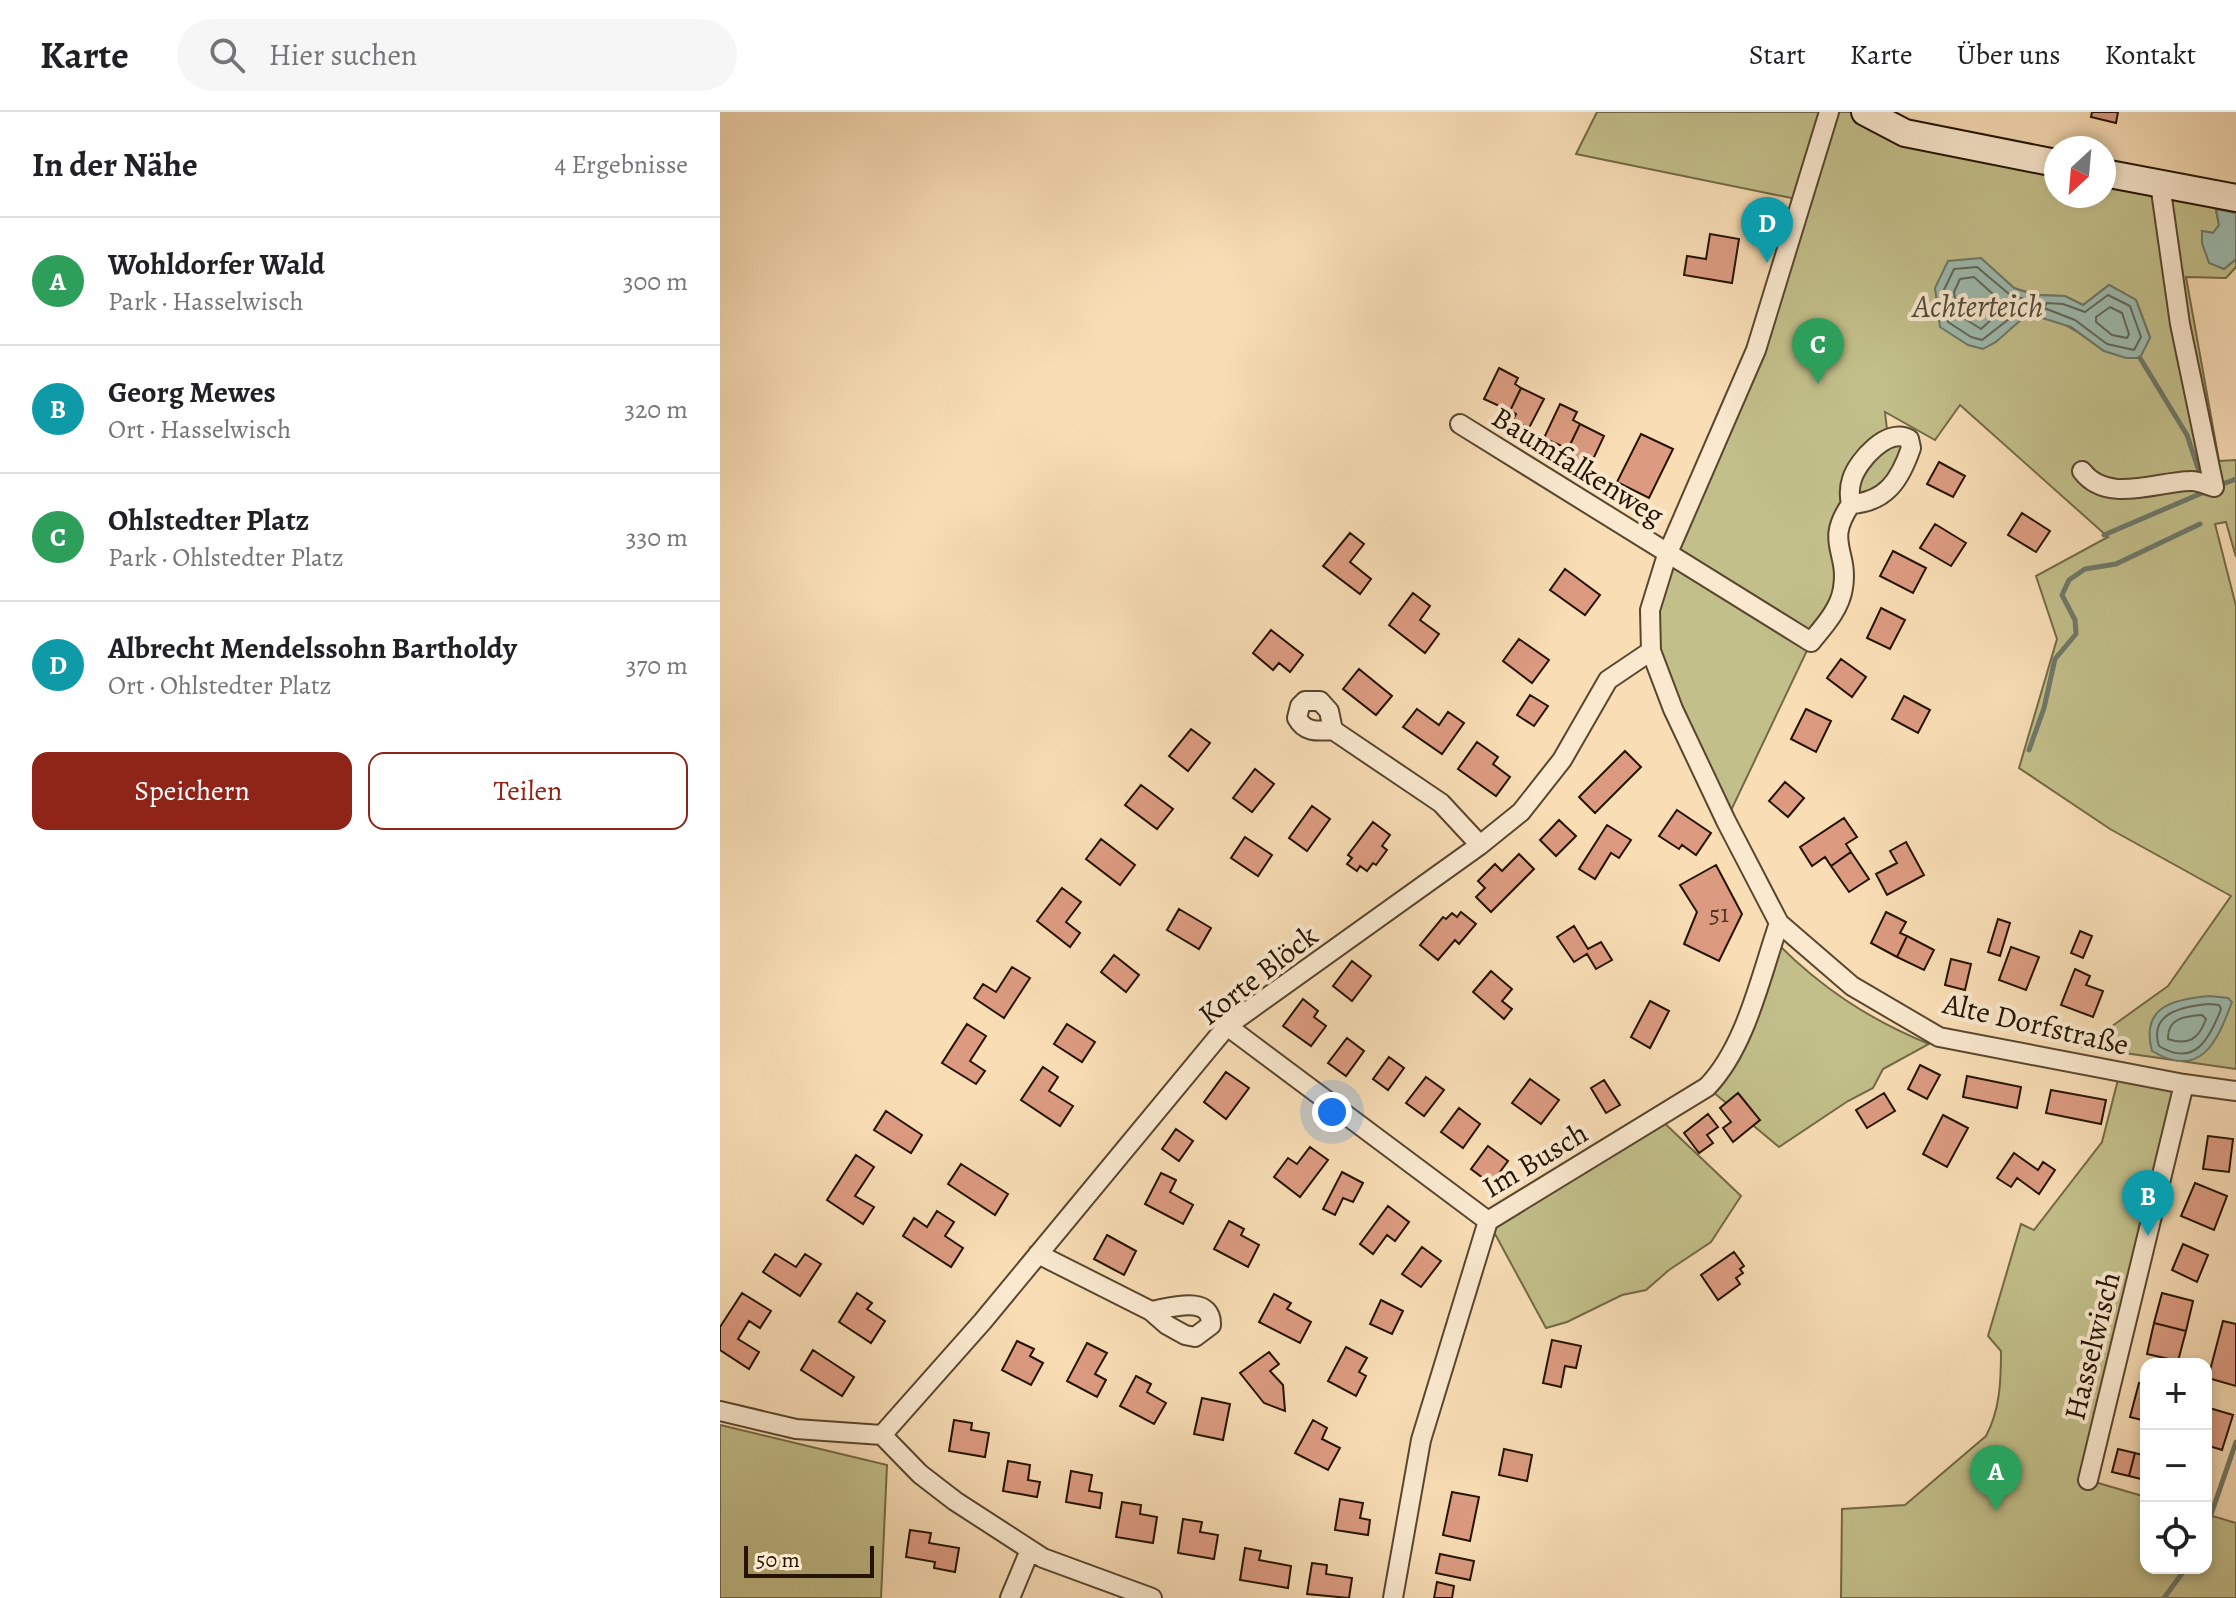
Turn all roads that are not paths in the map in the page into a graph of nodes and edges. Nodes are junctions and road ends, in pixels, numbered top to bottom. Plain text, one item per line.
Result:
1 (1829, 112) edge
2 (1865, 112) edge
3 (2044, 161) edge
4 (2116, 175) edge
5 (2160, 184) junction
6 (2236, 198) edge
7 (1460, 424) dead end
8 (2082, 471) dead end
9 (1851, 504) dead end
10 (1667, 555) junction
11 (1651, 651) junction
12 (1333, 730) dead end
13 (1480, 845) junction
14 (1779, 923) junction
15 (1227, 1026) junction
16 (2184, 1084) junction
17 (2236, 1091) edge
18 (1488, 1221) junction
19 (1038, 1254) junction
20 (1151, 1311) dead end
21 (720, 1411) edge
22 (882, 1435) junction
23 (2088, 1480) dead end
24 (1030, 1550) junction
25 (1010, 1598) edge
26 (1152, 1598) edge
27 (1393, 1598) edge

1 - 10 street, Alte Dorfstraße
2 - 3 street
4 - 5 street
5 - 6 street
5 - 8 street
7 - 10 street, Baumfalkenweg
9 - 10 street, Baumfalkenweg
10 - 11 street, Alte Dorfstraße
11 - 13 street, Korte Blöck
11 - 14 street, Alte Dorfstraße
12 - 13 street
13 - 15 street, Korte Blöck
14 - 16 street, Alte Dorfstraße
14 - 18 street, Im Busch
15 - 18 street
15 - 19 street, Korte Blöck
16 - 17 street, Alte Dorfstraße
16 - 23 street, Hasselwisch
18 - 27 street, Im Busch
19 - 20 street
19 - 22 street, Korte Blöck
21 - 22 street
22 - 24 street
24 - 25 street
24 - 26 street

